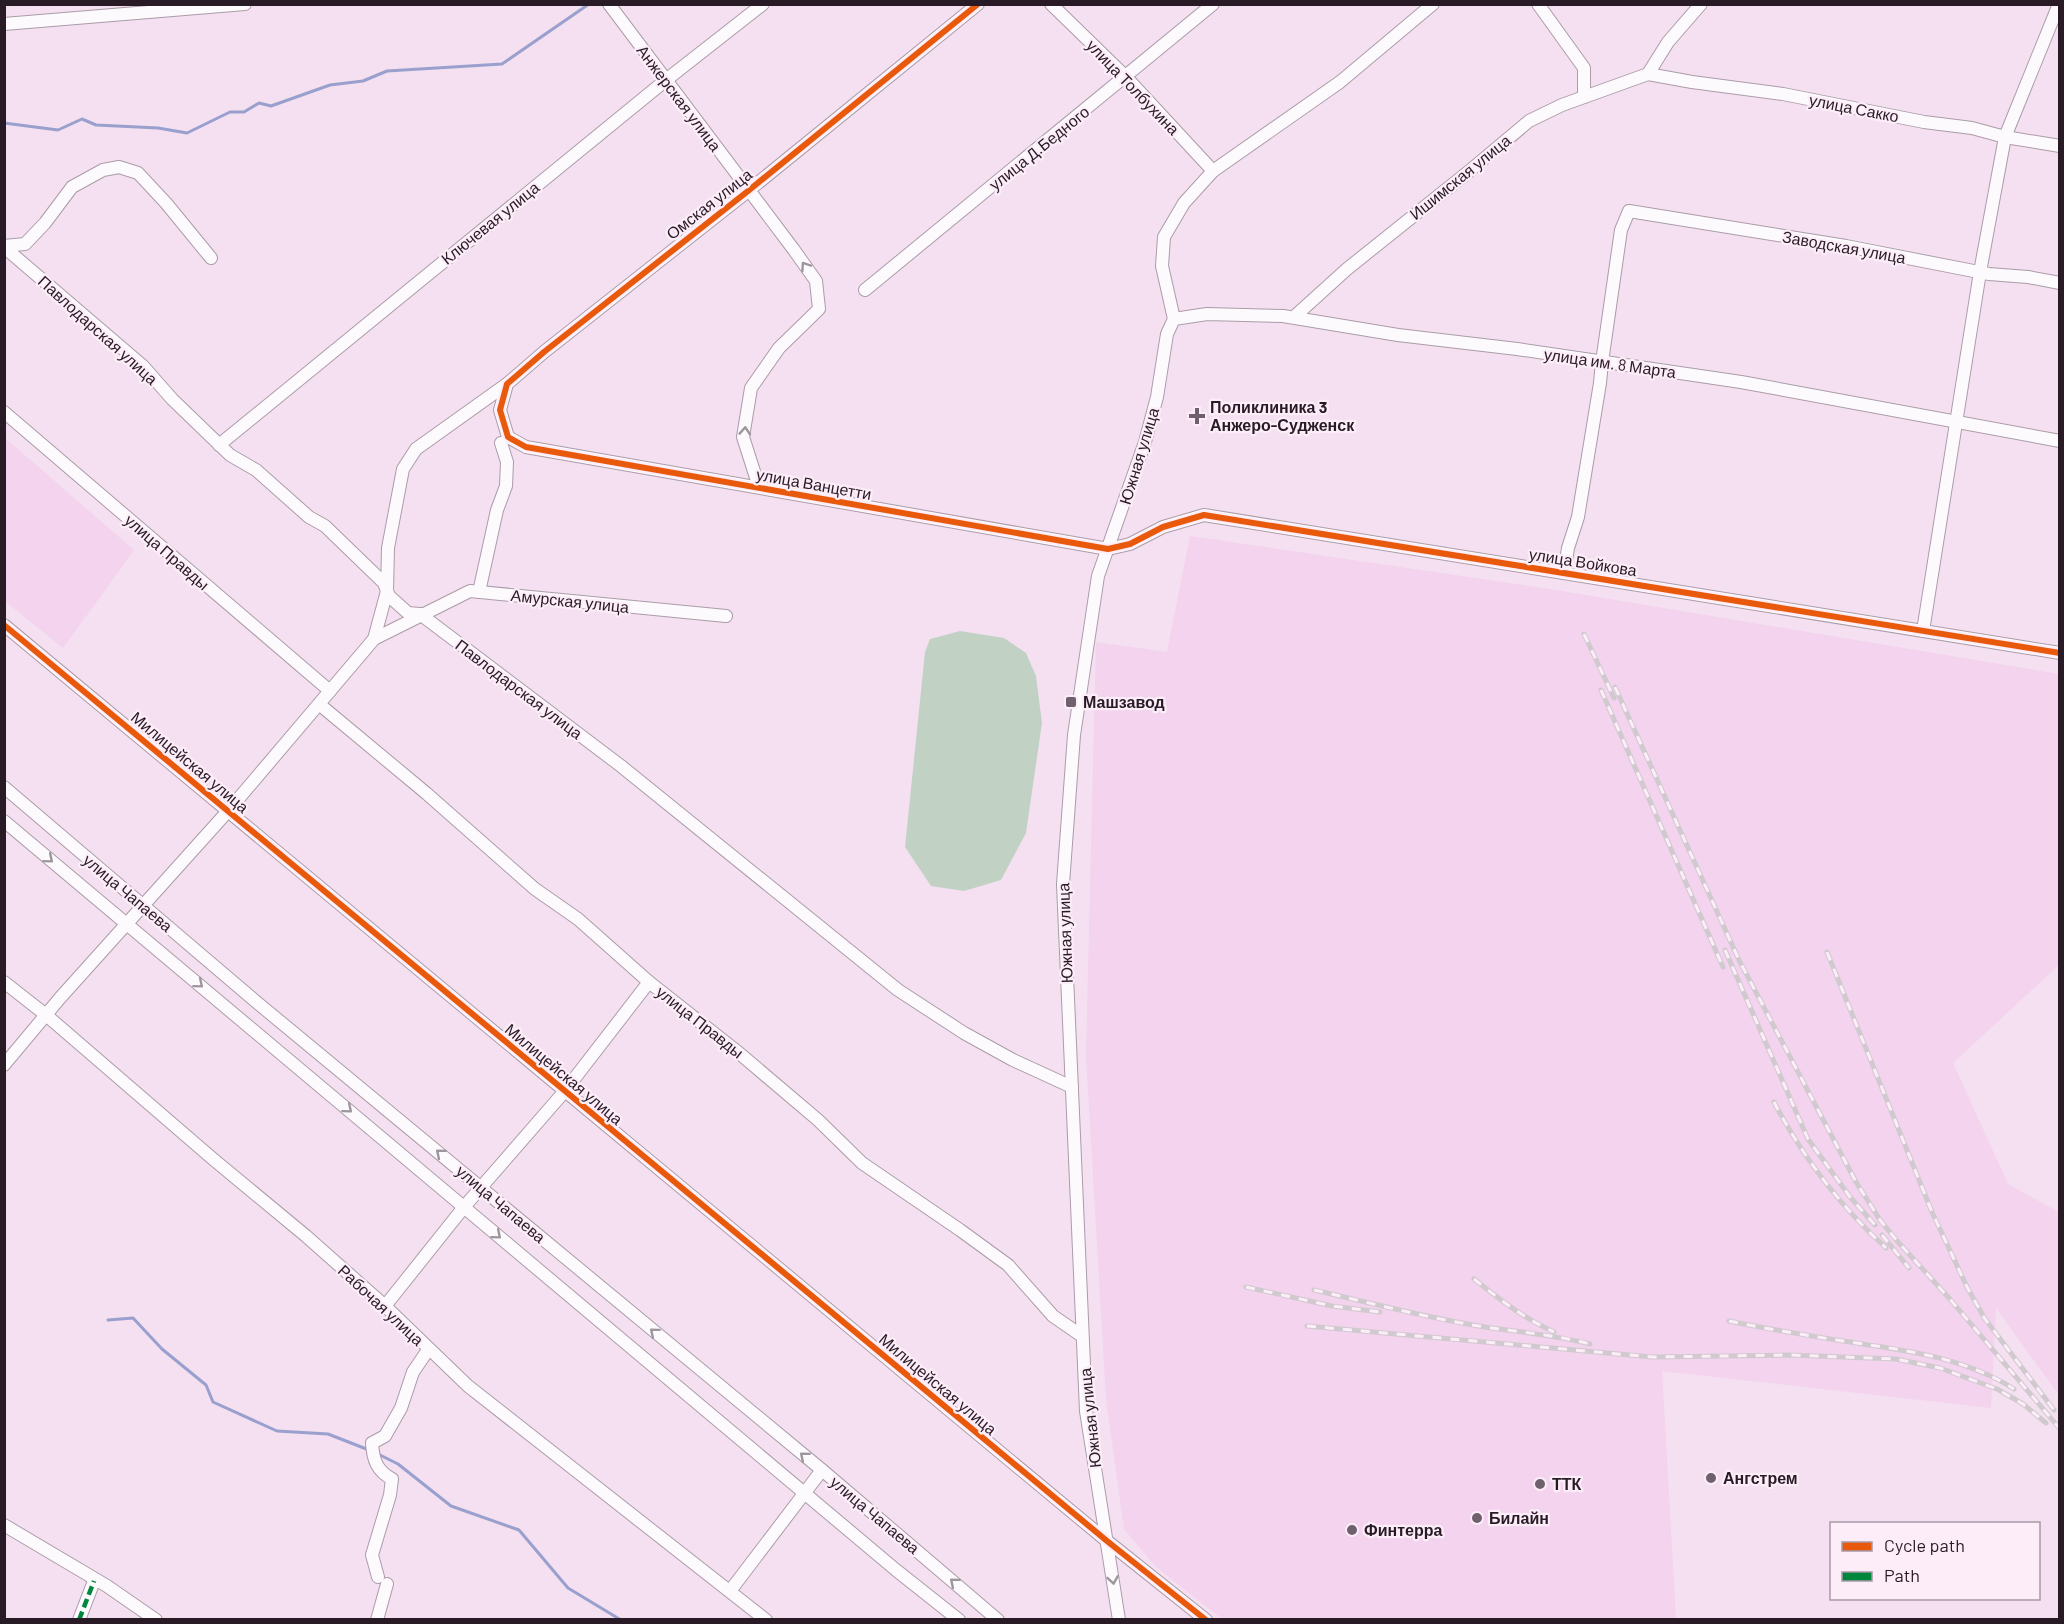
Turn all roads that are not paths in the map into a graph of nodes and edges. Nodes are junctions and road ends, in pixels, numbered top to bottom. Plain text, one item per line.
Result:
1 (245, 4) edge
2 (609, 4) edge
3 (763, 4) edge
4 (978, 4) edge
5 (1051, 4) edge
6 (1213, 4) edge
7 (1433, 4) edge
8 (1538, 4) edge
9 (1701, 4) edge
10 (2059, 4) edge
11 (4, 24) edge
12 (1648, 74) junction
13 (1126, 77) junction
14 (666, 80) junction
15 (1584, 97) junction
16 (2005, 138) junction
17 (2060, 146) edge
18 (1213, 171) junction
19 (748, 191) junction
20 (4, 247) edge
21 (211, 258) dead end
22 (1980, 272) junction
23 (2060, 283) edge
24 (865, 290) dead end
25 (1294, 317) junction
26 (1174, 319) junction
27 (1602, 362) junction
28 (507, 384) junction
29 (4, 412) edge
30 (1956, 423) junction
31 (2060, 441) edge
32 (501, 443) dead end
33 (219, 445) junction
34 (759, 487) junction
35 (1108, 549) junction
36 (1564, 573) junction
37 (387, 591) junction
38 (479, 592) junction
39 (420, 614) junction
40 (726, 616) dead end
41 (4, 625) edge
42 (1923, 631) junction
43 (374, 639) junction
44 (2060, 653) edge
45 (330, 691) junction
46 (319, 704) junction
47 (4, 788) edge
48 (228, 811) junction
49 (4, 821) edge
50 (143, 906) junction
51 (127, 924) junction
52 (4, 982) edge
53 (649, 982) junction
54 (46, 1015) junction
55 (4, 1065) edge
56 (1071, 1087) junction
57 (564, 1092) junction
58 (481, 1187) junction
59 (464, 1207) junction
60 (385, 1306) junction
61 (1082, 1336) junction
62 (428, 1350) junction
63 (822, 1470) junction
64 (805, 1493) junction
65 (4, 1526) edge
66 (1107, 1542) junction
67 (94, 1581) junction
68 (730, 1591) junction
69 (79, 1620) edge
70 (156, 1620) edge
71 (377, 1620) edge
72 (766, 1620) edge
73 (959, 1620) edge
74 (998, 1620) edge
75 (1119, 1620) edge
76 (1206, 1620) edge

1 - 11 street
2 - 14 street, Анжерская улица
3 - 14 street, Ключевая улица
4 - 19 street, Омская улица
5 - 13 street, улица Толбухина
6 - 13 street, улица Д.Бедного
7 - 18 street
8 - 15 street
9 - 12 street
10 - 16 street
12 - 15 street, Ишимская улица
12 - 16 street, улица Сакко
13 - 18 street, улица Толбухина
13 - 24 street, улица Д.Бедного
14 - 19 street, Анжерская улица
14 - 33 street, Ключевая улица
15 - 25 street, Ишимская улица
16 - 17 street, улица Сакко
16 - 22 street
18 - 26 street
19 - 28 street, Омская улица
34 -> 19 street, Анжерская улица
20 - 21 street
20 - 33 street, Павлодарская улица
22 - 23 street, Заводская улица
22 - 27 street, Заводская улица
22 - 30 street
25 - 26 street, улица им. 8 Марта
25 - 27 street, улица им. 8 Марта
26 - 35 street, Южная улица
27 - 30 street, улица им. 8 Марта
27 - 36 street
28 - 34 street, улица Ванцетти
28 - 37 street, Омская улица
29 - 45 street, улица Правды
30 - 31 street, улица им. 8 Марта
30 - 42 street
32 - 38 street
33 - 37 street, Павлодарская улица
34 - 35 street, улица Ванцетти
35 - 36 street, улица Войкова
35 - 56 street, Южная улица
36 - 42 street, улица Войкова
37 - 39 street, Павлодарская улица
37 - 43 street, Омская улица
38 - 39 street, Амурская улица
38 - 40 street, Амурская улица
39 - 43 street, Амурская улица
39 - 56 street, Павлодарская улица
41 - 48 street, Милицейская улица
42 - 44 street, улица Войкова
43 - 45 street
45 - 46 street
46 - 48 street
46 - 53 street, улица Правды
47 - 50 street, улица Чапаева
48 - 50 street
48 - 57 street, Милицейская улица
49 -> 51 street, улица Чапаева
50 - 51 street
58 -> 50 street, улица Чапаева
51 - 54 street
51 -> 59 street, улица Чапаева
52 - 54 street, Рабочая улица
53 - 57 street
53 - 61 street, улица Правды
54 - 55 street
54 - 60 street, Рабочая улица
56 - 61 street, Южная улица
57 - 58 street
57 - 66 street, Милицейская улица
58 - 59 street
63 -> 58 street, улица Чапаева
59 - 60 street
59 -> 64 street, улица Чапаева
60 - 62 street, Рабочая улица
61 - 66 street, Южная улица
62 - 68 street, Рабочая улица
62 - 71 street
63 - 64 street
74 -> 63 street, улица Чапаева
64 - 68 street
64 - 73 street, улица Чапаева
65 - 67 street
66 -> 75 street, Южная улица
66 - 76 street, Милицейская улица
67 - 69 street
67 - 70 street
68 - 72 street, Рабочая улица

